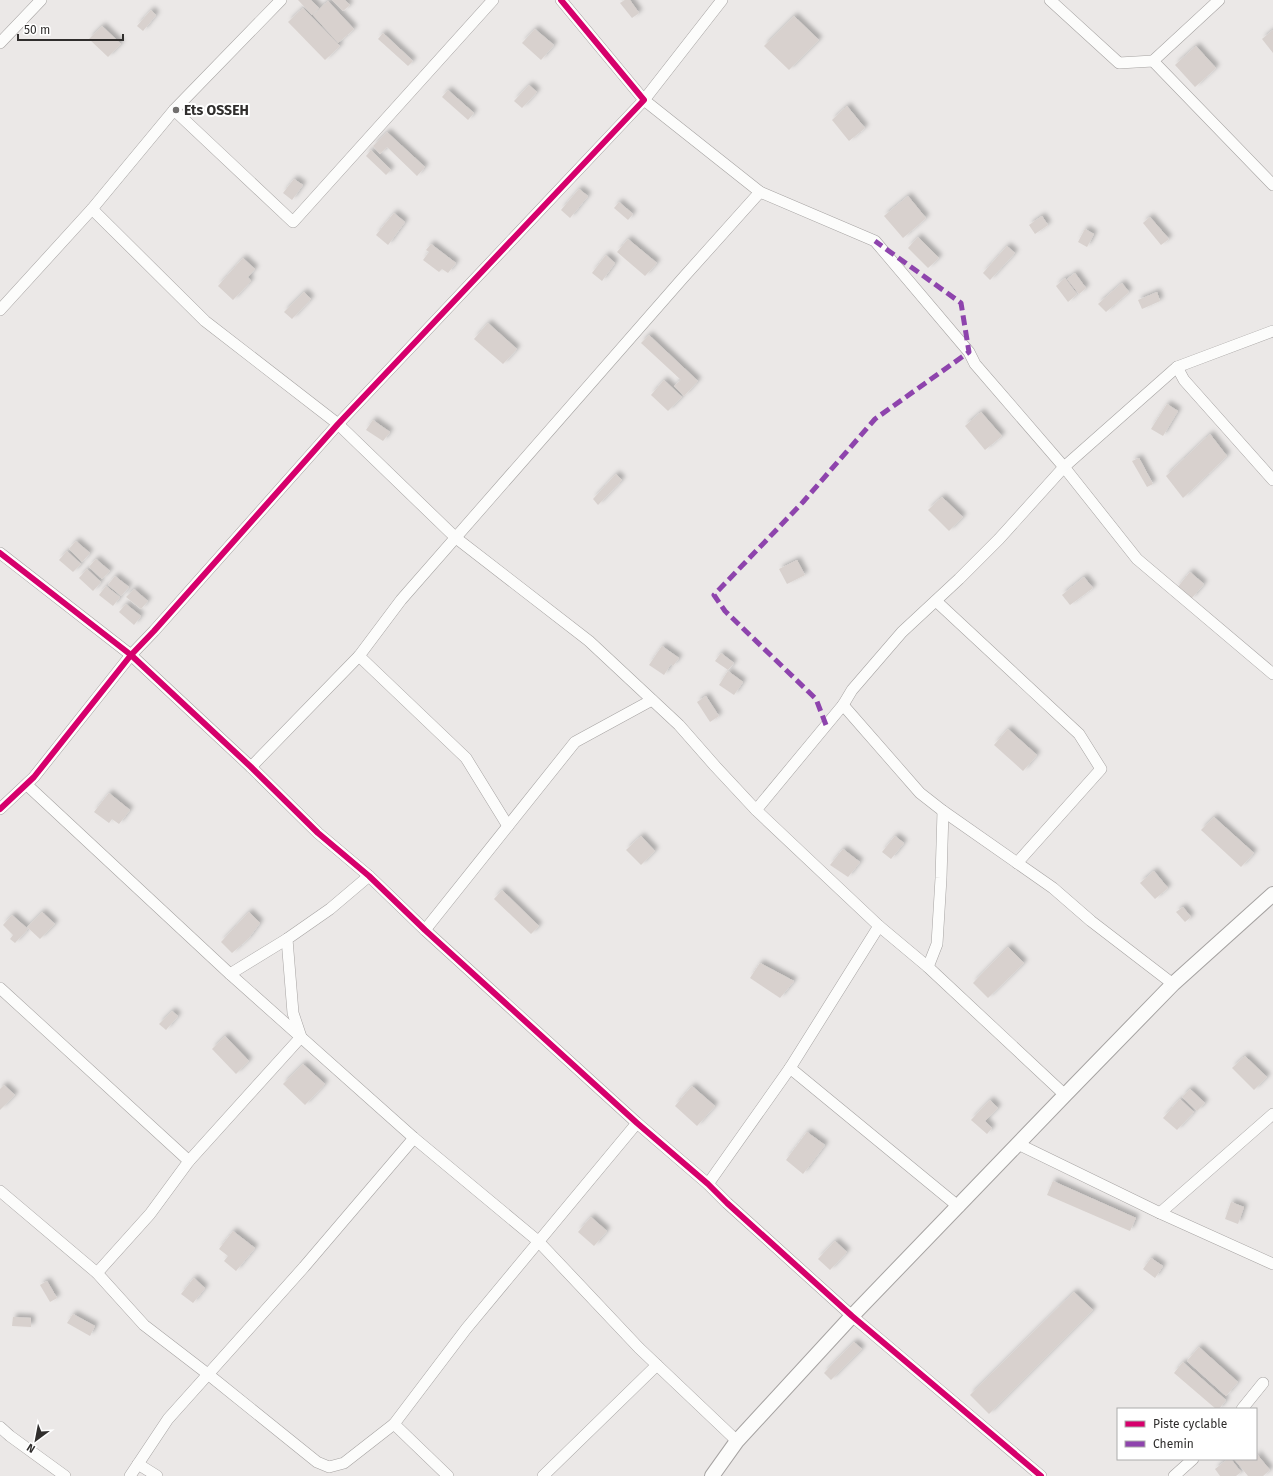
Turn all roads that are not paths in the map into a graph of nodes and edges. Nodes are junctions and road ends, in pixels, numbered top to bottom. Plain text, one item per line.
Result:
1 (41, 0) edge
2 (281, 0) edge
3 (493, 0) edge
4 (561, 0) edge
5 (722, 0) edge
6 (1050, 0) edge
7 (1219, 0) edge
8 (0, 43) edge
9 (1153, 61) junction
10 (644, 100) junction
11 (174, 110) junction
12 (1273, 186) edge
13 (760, 192) junction
14 (92, 209) junction
15 (0, 310) edge
16 (1273, 331) edge
17 (1177, 367) junction
18 (338, 424) junction
19 (1064, 467) junction
20 (1273, 480) edge
21 (456, 538) junction
22 (0, 554) edge
23 (936, 601) junction
24 (131, 655) junction
25 (359, 656) junction
26 (1273, 674) edge
27 (652, 700) junction
28 (843, 705) junction
29 (252, 767) junction
30 (27, 785) junction
31 (0, 809) edge
32 (756, 810) junction
33 (943, 812) junction
34 (508, 826) junction
35 (1017, 863) junction
36 (370, 876) junction
37 (1273, 894) edge
38 (879, 926) junction
39 (425, 930) junction
40 (287, 939) junction
41 (928, 967) junction
42 (230, 974) junction
43 (1173, 984) junction
44 (0, 988) edge
45 (302, 1037) junction
46 (790, 1068) junction
47 (1065, 1095) junction
48 (1273, 1114) edge
49 (637, 1123) junction
50 (414, 1138) junction
51 (1018, 1144) junction
52 (190, 1161) junction
53 (708, 1184) junction
54 (0, 1191) edge
55 (958, 1206) junction
56 (1160, 1213) junction
57 (538, 1242) junction
58 (1273, 1264) edge
59 (97, 1273) junction
60 (852, 1316) junction
61 (657, 1365) junction
62 (209, 1375) junction
63 (1263, 1383) dead end
64 (1243, 1408) edge
65 (394, 1424) junction
66 (0, 1427) edge
67 (737, 1441) junction
68 (1192, 1460) edge
69 (138, 1464) junction
70 (65, 1476) edge
71 (130, 1476) edge
72 (157, 1476) edge
73 (448, 1476) edge
74 (542, 1476) edge
75 (712, 1476) edge
76 (1041, 1476) edge
77 (1174, 1476) edge

1 - 8 street
2 - 11 street
3 - 11 street
4 - 10 street
5 - 10 street
6 - 9 street
7 - 9 street
9 - 12 street
10 - 13 street
10 - 18 street
11 - 14 street
13 - 19 street
13 - 21 street
14 - 15 street
14 - 18 street
16 - 17 street
17 - 19 street
17 - 20 street
18 - 21 street
18 - 24 street
19 - 23 street
19 - 26 street
21 - 25 street
21 - 27 street
22 - 24 street
23 - 28 street
23 - 35 street
24 - 29 street
24 - 30 street
25 - 29 street
25 - 34 street
27 - 32 street
27 - 34 street
28 - 32 street
28 - 33 street
29 - 36 street
30 - 31 street
30 - 42 street
32 - 38 street
33 - 35 street
33 - 41 street
34 - 39 street
35 - 43 street
36 - 39 street
36 - 40 street
37 - 43 street
38 - 41 street
38 - 46 street
39 - 49 street
40 - 42 street
40 - 45 street
41 - 47 street
42 - 45 street
43 - 47 street
44 - 52 street
45 - 50 street
45 - 52 street
46 - 53 street
46 - 55 street
47 - 51 street
48 - 56 street
49 - 53 street
49 - 57 street
50 - 57 street
50 - 62 street
51 - 55 street
51 - 56 street
52 - 59 street
53 - 60 street
54 - 59 street
55 - 60 street
56 - 58 street
57 - 61 street
57 - 65 street
59 - 62 street
60 - 67 street
60 - 76 street
61 - 67 street
61 - 74 street
62 - 65 street
62 - 69 street
63 - 64 street
65 - 73 street
66 - 70 street
67 - 75 street
68 - 77 street
69 - 71 street
69 - 72 street

